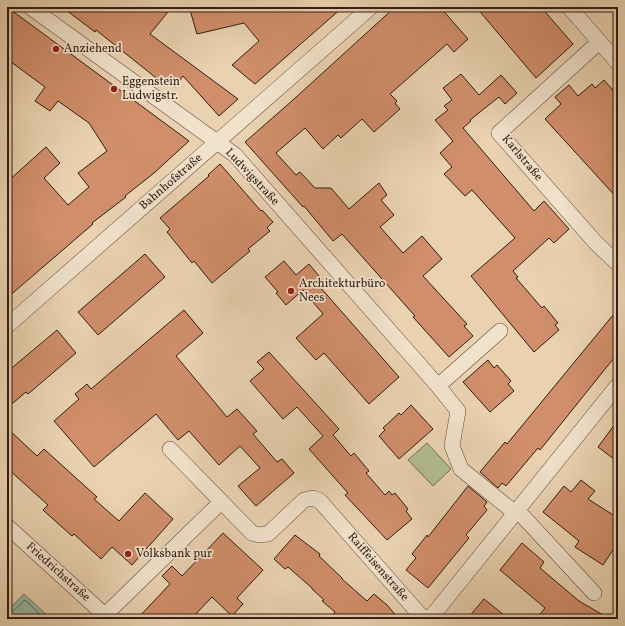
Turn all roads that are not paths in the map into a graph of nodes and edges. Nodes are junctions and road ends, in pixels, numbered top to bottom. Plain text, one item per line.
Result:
1 (30, 7) edge
2 (372, 7) edge
3 (569, 7) edge
4 (599, 42) junction
5 (618, 63) edge
6 (218, 141) junction
7 (618, 264) edge
8 (7, 326) edge
9 (500, 331) dead end
10 (618, 385) edge
11 (438, 386) junction
12 (170, 449) dead end
13 (221, 502) junction
14 (516, 511) junction
15 (7, 526) edge
16 (594, 593) dead end
17 (107, 617) edge

1 - 6 street, Ludwigstraße
2 - 6 street, Bahnhofstraße
3 - 4 street
4 - 5 street
4 - 7 street, Karlstraße
6 - 8 street, Bahnhofstraße
6 - 11 street, Ludwigstraße
9 - 11 street
10 - 14 street, Raiffeisenstraße
11 - 14 street, Ludwigstraße
12 - 13 street, Raiffeisenstraße
13 - 14 street, Raiffeisenstraße
13 - 17 street
14 - 16 street
15 - 17 street, Friedrichstraße

